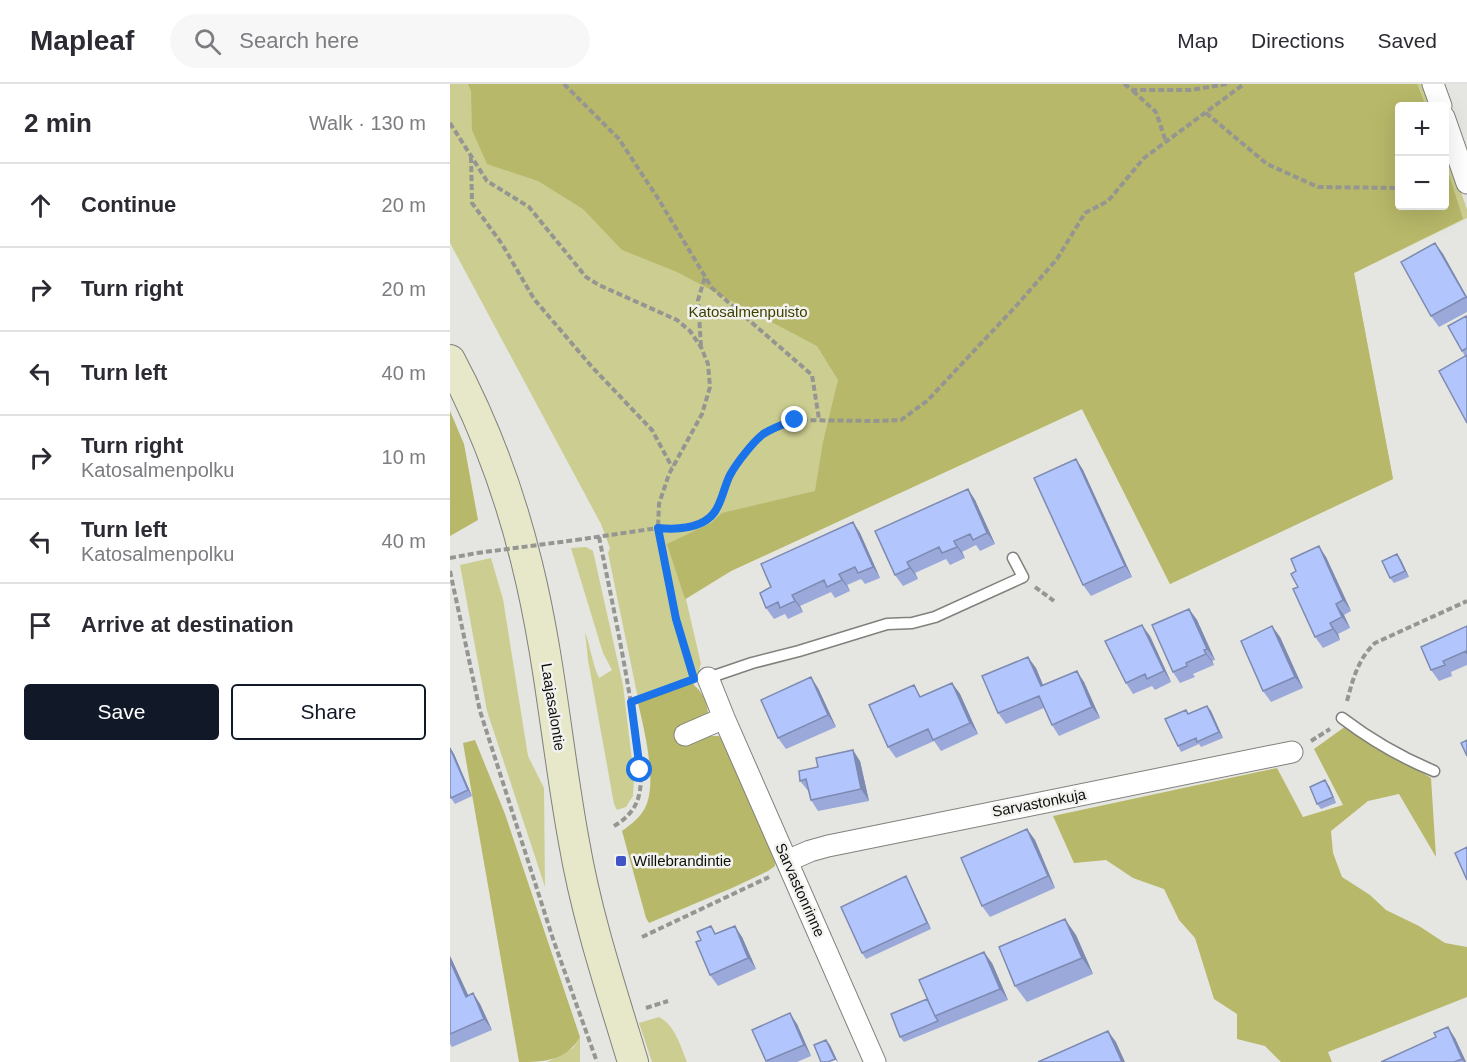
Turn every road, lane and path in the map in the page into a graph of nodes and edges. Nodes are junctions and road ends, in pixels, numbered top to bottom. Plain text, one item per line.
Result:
1 (564, 84) edge
2 (1124, 84) edge
3 (1227, 84) edge
4 (1244, 84) edge
5 (1434, 84) edge
6 (1133, 90) junction
7 (1440, 102) edge
8 (1206, 113) junction
9 (450, 123) edge
10 (1449, 131) edge
11 (1166, 141) junction
12 (471, 156) junction
13 (1467, 182) edge
14 (1395, 188) edge
15 (705, 277) junction
16 (701, 346) junction
17 (450, 360) edge
18 (819, 419) junction
19 (673, 468) junction
20 (658, 528) junction
21 (599, 537) junction
22 (450, 558) edge
23 (1013, 558) dead end
24 (450, 571) edge
25 (1467, 601) edge
26 (1384, 638) dead end
27 (701, 678) junction
28 (631, 702) junction
29 (724, 718) junction
30 (1342, 718) dead end
31 (685, 735) dead end
32 (1292, 752) dead end
33 (1434, 771) dead end
34 (614, 826) dead end
35 (787, 861) junction
36 (642, 937) dead end
37 (597, 1062) edge
38 (633, 1062) edge
39 (875, 1062) edge

1 - 15 path
2 - 6 path
3 - 6 path
4 - 8 path
5 - 7 street
6 - 11 path
8 - 11 path
8 - 14 path
9 - 12 path
10 - 13 street
11 - 18 path
12 - 16 path
12 - 19 path
15 - 16 path
15 - 18 path
16 - 19 path
17 - 38 main road, Laajasalontie
18 - 20 path
19 - 20 path
20 - 21 path
20 - 27 path
21 - 22 path, bridge
21 - 28 path
23 - 27 lane
24 - 37 path
25 - 26 path
27 - 28 path
27 - 29 street, Sarvastonrinne
28 - 34 path
29 - 31 street
29 - 35 street, Sarvastonrinne
30 - 33 lane
32 - 35 street, Sarvastonkuja
35 - 36 path
35 - 39 street, Sarvastonrinne

